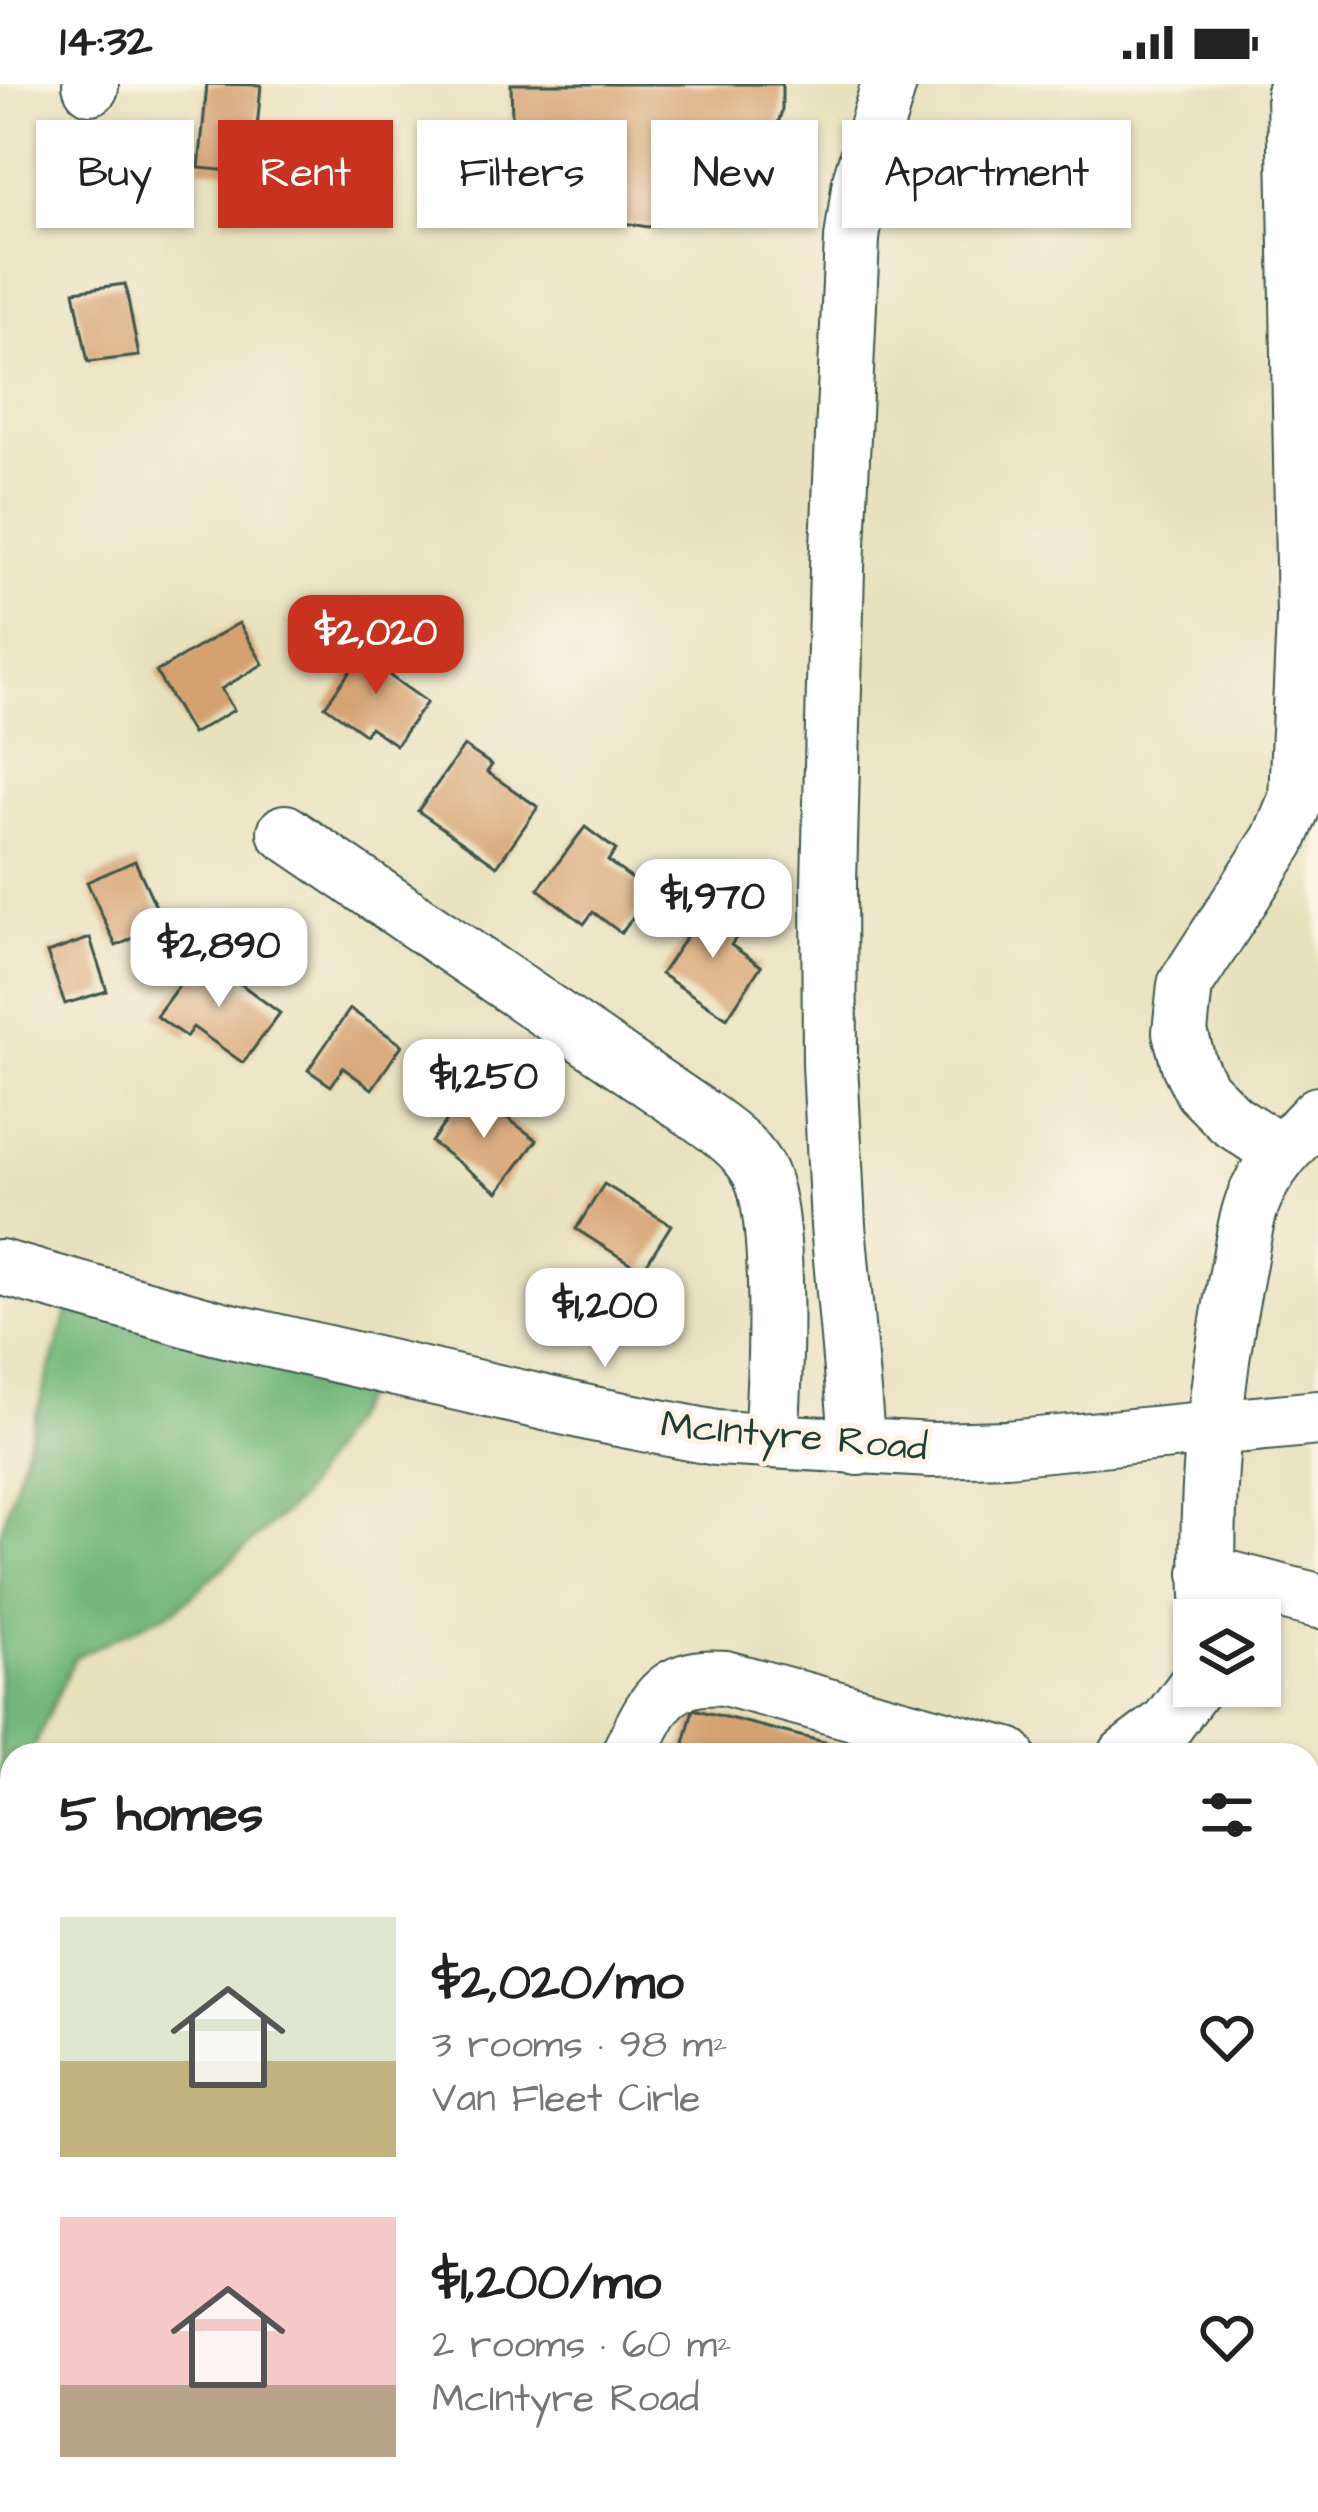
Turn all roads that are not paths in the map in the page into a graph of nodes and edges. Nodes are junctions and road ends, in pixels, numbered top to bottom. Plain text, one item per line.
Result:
1 (889, 84) edge
2 (1296, 87) edge
3 (285, 832) dead end
4 (1318, 1114) edge
5 (1281, 1153) junction
6 (0, 1268) edge
7 (1318, 1418) edge
8 (1215, 1428) junction
9 (771, 1438) junction
10 (858, 1448) junction
11 (1209, 1596) edge
12 (1318, 1601) edge
13 (1180, 1707) edge
14 (635, 1743) edge
15 (964, 1743) edge
16 (1142, 1743) edge

1 - 10 street
2 - 5 street
3 - 9 street
4 - 5 street
5 - 8 street
6 - 9 street, McIntyre Road
7 - 8 street, McIntyre Road
8 - 10 street, McIntyre Road
8 - 11 street
9 - 10 street, McIntyre Road
11 - 12 street
13 - 16 street
14 - 15 street

